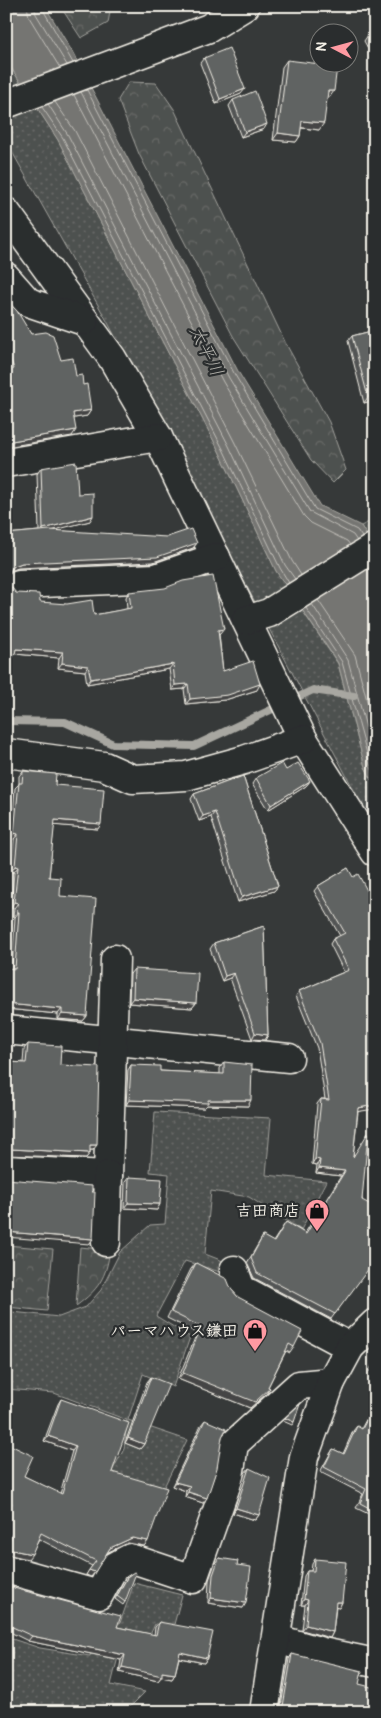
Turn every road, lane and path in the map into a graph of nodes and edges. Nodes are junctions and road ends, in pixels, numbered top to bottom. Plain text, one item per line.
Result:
1 (245, 6) edge
2 (8, 103) edge
3 (6, 212) edge
4 (6, 277) edge
5 (84, 321) junction
6 (158, 437) junction
7 (6, 463) edge
8 (374, 547) edge
9 (216, 557) junction
10 (19, 584) dead end
11 (257, 616) junction
12 (303, 739) junction
13 (6, 753) edge
14 (375, 852) edge
15 (115, 959) dead end
16 (6, 1030) edge
17 (114, 1043) junction
18 (289, 1058) dead end
19 (6, 1170) edge
20 (108, 1175) junction
21 (106, 1242) dead end
22 (234, 1270) dead end
23 (375, 1323) edge
24 (350, 1347) junction
25 (331, 1382) junction
26 (6, 1569) edge
27 (277, 1639) junction
28 (375, 1662) edge
29 (264, 1712) edge

1 - 2 street
3 - 5 street
4 - 5 street
5 - 6 street
6 - 7 street
6 - 9 street
8 - 11 street
9 - 10 street
9 - 11 street
11 - 12 street
12 - 13 street
12 - 14 street
15 - 17 street
16 - 17 street
17 - 18 street
17 - 20 street
19 - 20 street
20 - 21 street
22 - 24 street
23 - 24 street
24 - 25 street
25 - 26 street
25 - 27 street
27 - 28 street
27 - 29 street

